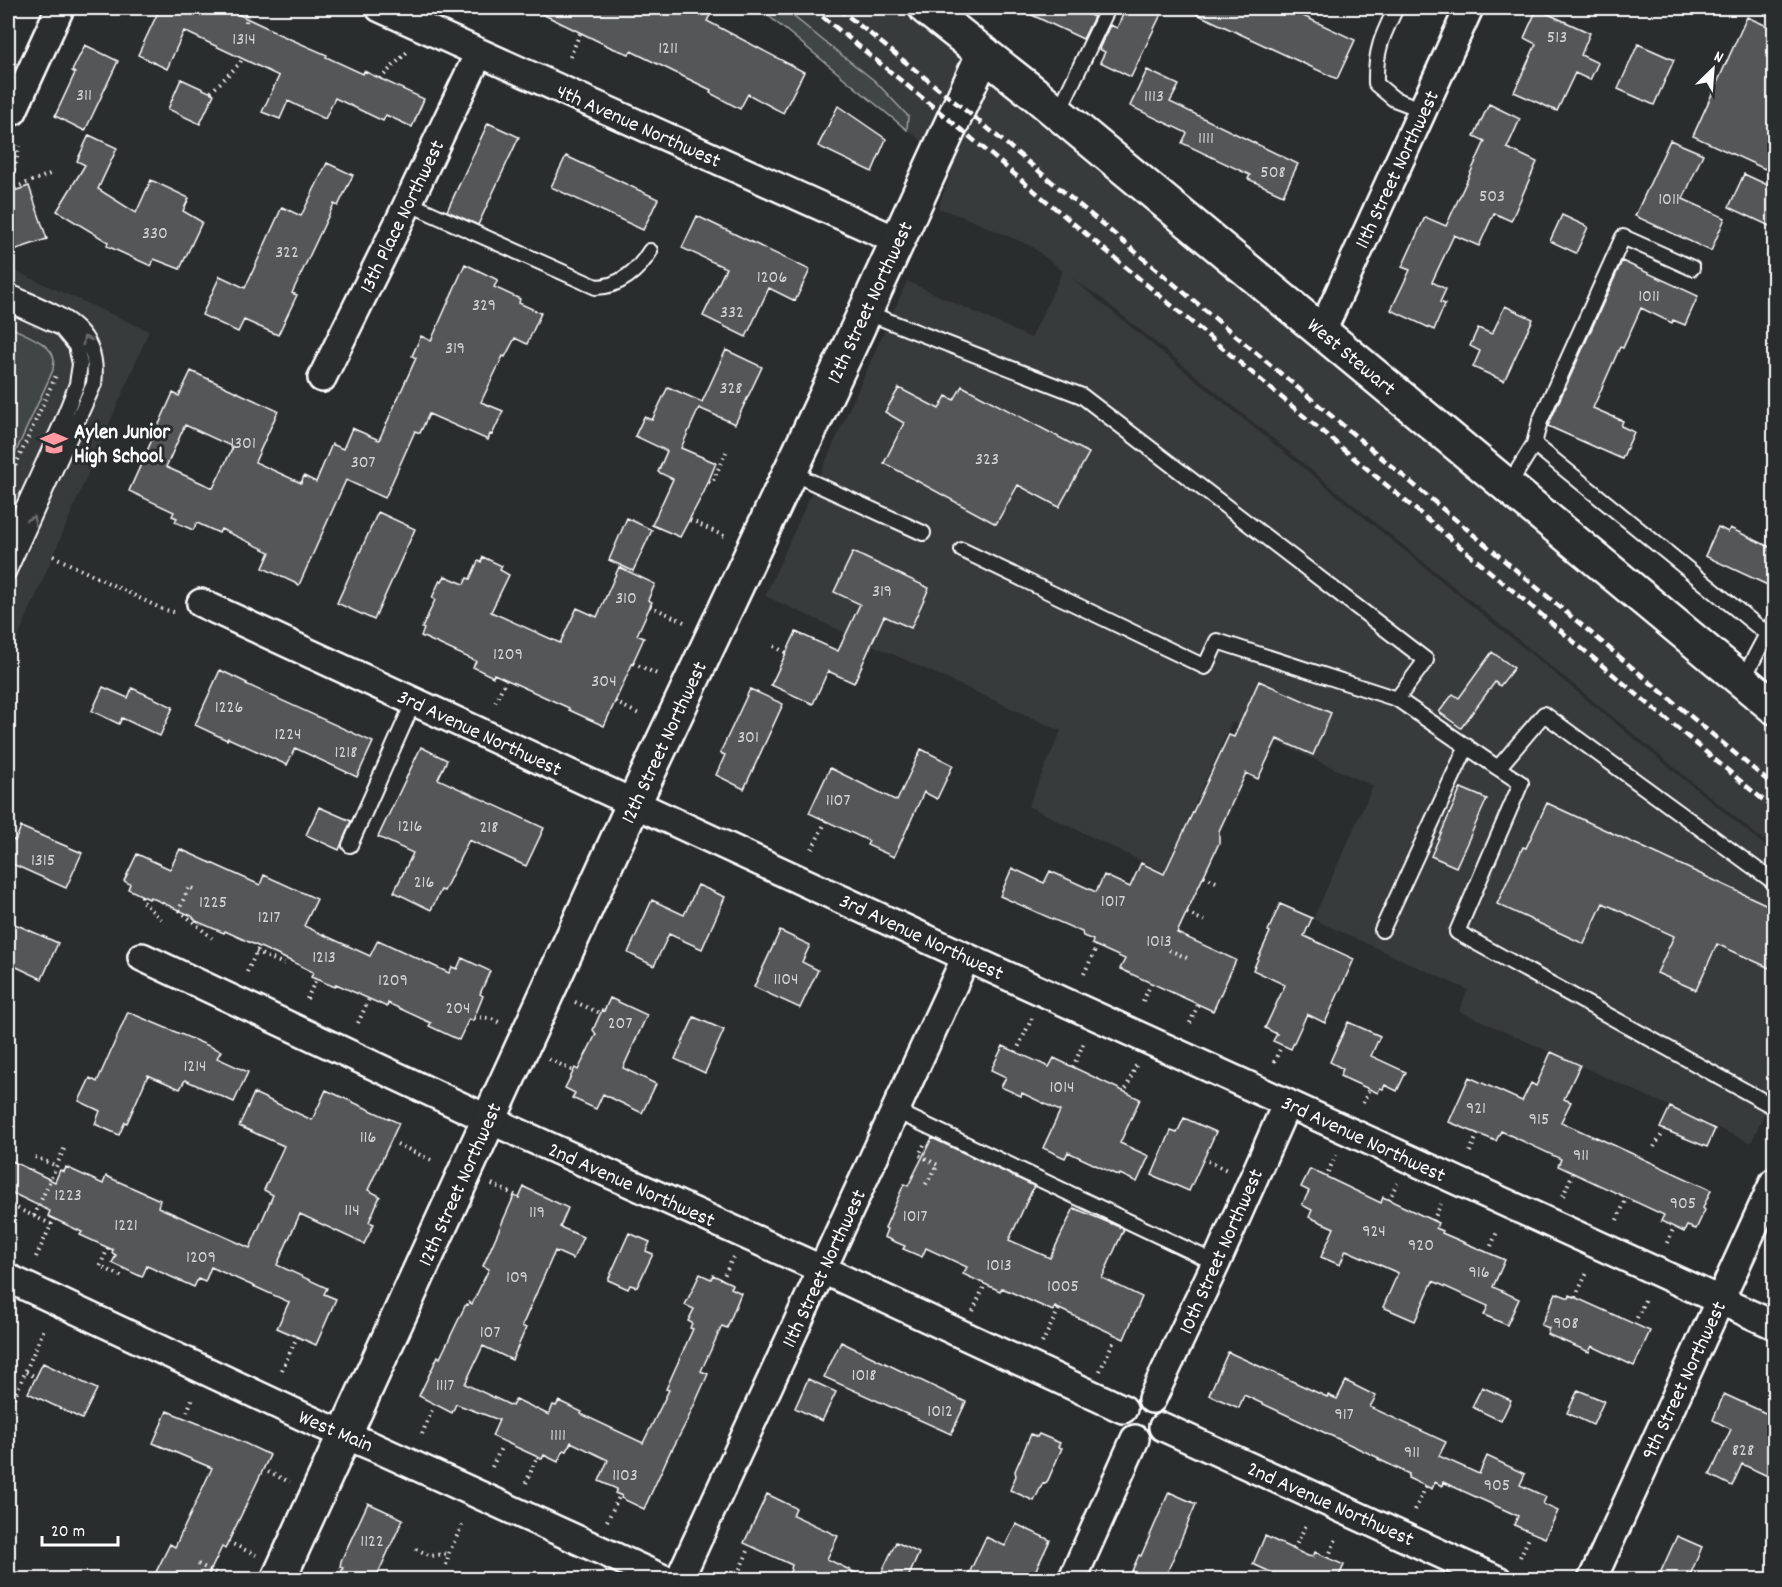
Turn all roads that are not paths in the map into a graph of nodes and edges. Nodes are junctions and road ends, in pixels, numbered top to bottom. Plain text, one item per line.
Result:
1 (60, 8) edge
2 (380, 8) edge
3 (926, 8) edge
4 (1108, 8) edge
5 (1396, 8) edge
6 (1469, 8) edge
7 (479, 52) junction
8 (984, 52) junction
9 (1423, 110) junction
10 (13, 111) dead end
11 (1058, 113) junction
12 (408, 203) junction
13 (898, 242) junction
14 (650, 250) dead end
15 (1692, 268) dead end
16 (8, 291) edge
17 (8, 304) edge
18 (865, 312) junction
19 (1322, 331) junction
20 (322, 378) dead end
21 (1534, 444) junction
22 (790, 472) junction
23 (1508, 486) junction
24 (923, 533) dead end
25 (8, 540) edge
26 (962, 550) dead end
27 (8, 573) edge
28 (202, 604) road end
29 (1774, 620) edge
30 (1767, 634) junction
31 (1742, 681) junction
32 (1397, 699) junction
33 (414, 701) junction
34 (1774, 707) edge
35 (1467, 746) junction
36 (1498, 768) junction
37 (634, 803) junction
38 (350, 845) dead end
39 (1774, 882) edge
40 (1382, 930) dead end
41 (142, 957) dead end
42 (966, 957) junction
43 (1287, 1103) junction
44 (1774, 1107) edge
45 (896, 1111) junction
46 (488, 1119) junction
47 (1774, 1182) edge
48 (1216, 1263) junction
49 (821, 1269) junction
50 (8, 1278) edge
51 (1720, 1300) junction
52 (1774, 1325) edge
53 (1152, 1399) junction
54 (1123, 1409) junction
55 (1163, 1427) junction
56 (345, 1434) junction
57 (1135, 1439) junction
58 (1077, 1578) edge
59 (278, 1580) edge
60 (666, 1580) edge
61 (679, 1580) edge
62 (1498, 1580) edge
63 (1592, 1580) edge

1 - 10 street
2 - 7 street, 4th Avenue Northwest
3 - 8 street, West Stewart
4 - 11 lane
5 - 9 lane
6 - 9 street, 11th Street Northwest
7 - 12 street, 13th Place Northwest
7 - 13 street, 4th Avenue Northwest
8 - 11 street, West Stewart
8 - 13 street, 12th Street Northwest
9 - 19 street, 11th Street Northwest
11 - 19 street, West Stewart
12 - 14 lane
12 - 20 street, 13th Place Northwest
13 - 18 street, 12th Street Northwest
15 - 21 lane
27 -> 16 lane
17 - 25 lane
18 - 22 street, 12th Street Northwest
18 - 32 lane
19 - 23 street, West Stewart
21 - 23 lane
21 - 30 lane
22 - 24 lane
22 - 37 street, 12th Street Northwest
23 - 31 street, West Stewart
26 - 32 lane
28 - 33 street, 3rd Avenue Northwest
29 - 30 lane
30 - 31 lane
31 - 34 street, West Stewart
32 - 35 lane
33 - 37 street, 3rd Avenue Northwest
33 - 38 lane
35 - 36 lane
35 - 40 lane
36 - 39 lane
36 - 44 lane
37 - 42 street, 3rd Avenue Northwest
37 - 46 street, 12th Street Northwest
41 - 46 street, 2nd Avenue Northwest
42 - 43 street, 3rd Avenue Northwest
42 - 45 street, 11th Street Northwest
43 - 48 street, 10th Street Northwest
43 - 51 street, 3rd Avenue Northwest
45 - 48 lane
45 - 49 street, 11th Street Northwest
46 - 49 street, 2nd Avenue Northwest
46 - 56 street, 12th Street Northwest
47 - 51 street, 9th Street Northwest
48 - 53 street, 10th Street Northwest
49 - 54 street, 2nd Avenue Northwest
49 - 61 street, 11th Street Northwest
50 - 56 street, West Main
51 - 52 street, 3rd Avenue Northwest
51 - 63 street, 9th Street Northwest
53 - 54 street
53 - 55 street
54 - 57 street
55 - 57 street
55 - 62 street, 2nd Avenue Northwest
56 - 59 street, 12th Street Northwest
56 - 60 street, West Main
57 - 58 street

